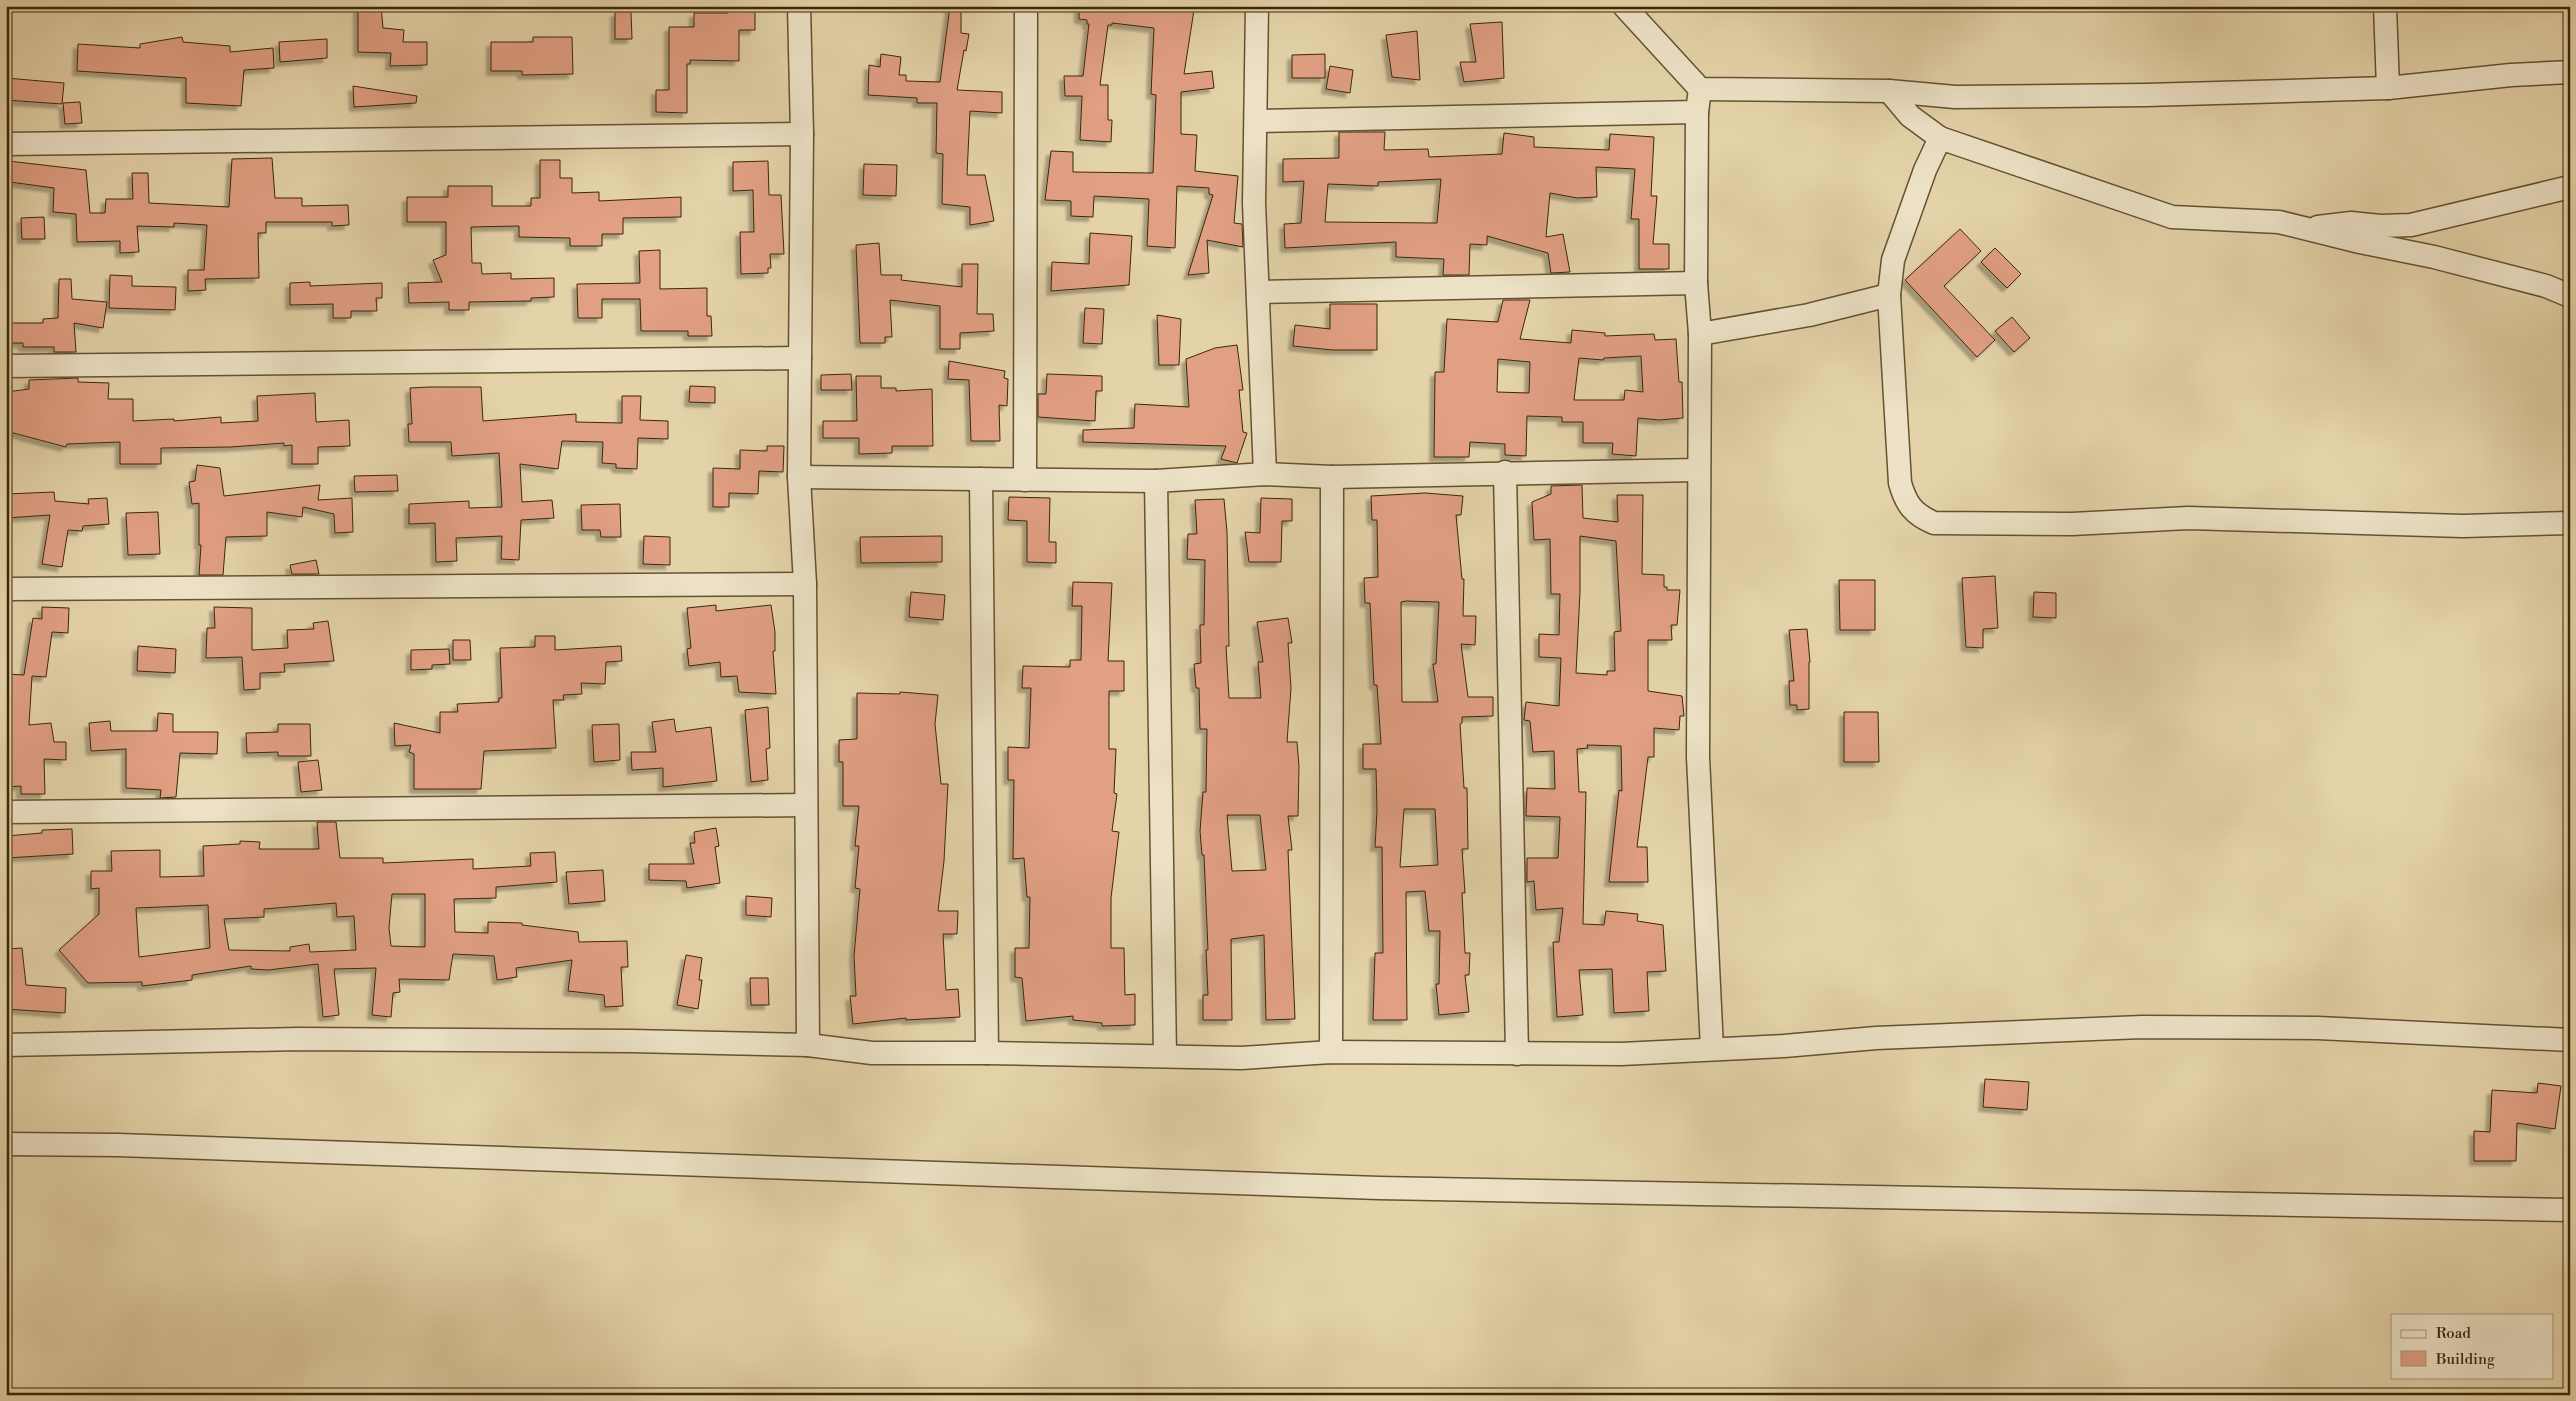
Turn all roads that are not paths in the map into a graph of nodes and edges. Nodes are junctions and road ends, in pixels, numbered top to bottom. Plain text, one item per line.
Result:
1 (799, 6) edge
2 (1026, 6) edge
3 (1257, 6) edge
4 (1624, 6) edge
5 (2384, 6) edge
6 (2570, 72) edge
7 (2388, 88) junction
8 (1700, 89) junction
9 (1888, 91) junction
10 (1697, 112) junction
11 (1256, 121) junction
12 (802, 134) junction
13 (1940, 138) junction
14 (6, 144) edge
15 (2570, 187) edge
16 (2307, 229) junction
17 (1696, 283) junction
18 (1258, 292) junction
19 (1889, 294) junction
20 (2570, 296) edge
21 (1700, 334) junction
22 (800, 358) junction
23 (6, 366) edge
24 (1698, 470) junction
25 (1505, 472) junction
26 (1265, 474) junction
27 (799, 477) junction
28 (1332, 477) junction
29 (981, 479) junction
30 (1025, 480) junction
31 (1156, 480) junction
32 (2570, 523) edge
33 (805, 584) junction
34 (6, 589) edge
35 (806, 805) junction
36 (6, 812) edge
37 (2570, 1040) edge
38 (6, 1045) edge
39 (808, 1045) junction
40 (1712, 1049) junction
41 (1331, 1052) junction
42 (987, 1053) junction
43 (1517, 1054) junction
44 (1165, 1055) junction
45 (6, 1144) edge
46 (2570, 1210) edge

1 - 12 street
2 - 30 street
3 - 11 street
4 - 8 street
5 - 7 street
6 - 7 street
7 - 9 street
8 - 9 street
8 - 10 street
9 - 13 street
10 - 11 street
10 - 17 street
11 - 18 street
12 - 14 street
12 - 22 street
13 - 16 street
13 - 19 street
15 - 16 street
16 - 20 street
17 - 18 street
17 - 21 street
18 - 26 street
19 - 21 street
19 - 32 street
21 - 24 street
22 - 23 street
22 - 27 street
24 - 25 street
24 - 40 street
25 - 28 street
25 - 43 street
26 - 28 street
26 - 31 street
27 - 29 street
27 - 33 street
28 - 41 street
29 - 30 street
29 - 42 street
30 - 31 street
31 - 44 street
33 - 34 street
33 - 35 street
35 - 36 street
35 - 39 street
37 - 40 street
38 - 39 street
39 - 42 street
40 - 43 street
41 - 43 street
41 - 44 street
42 - 44 street
45 - 46 street

